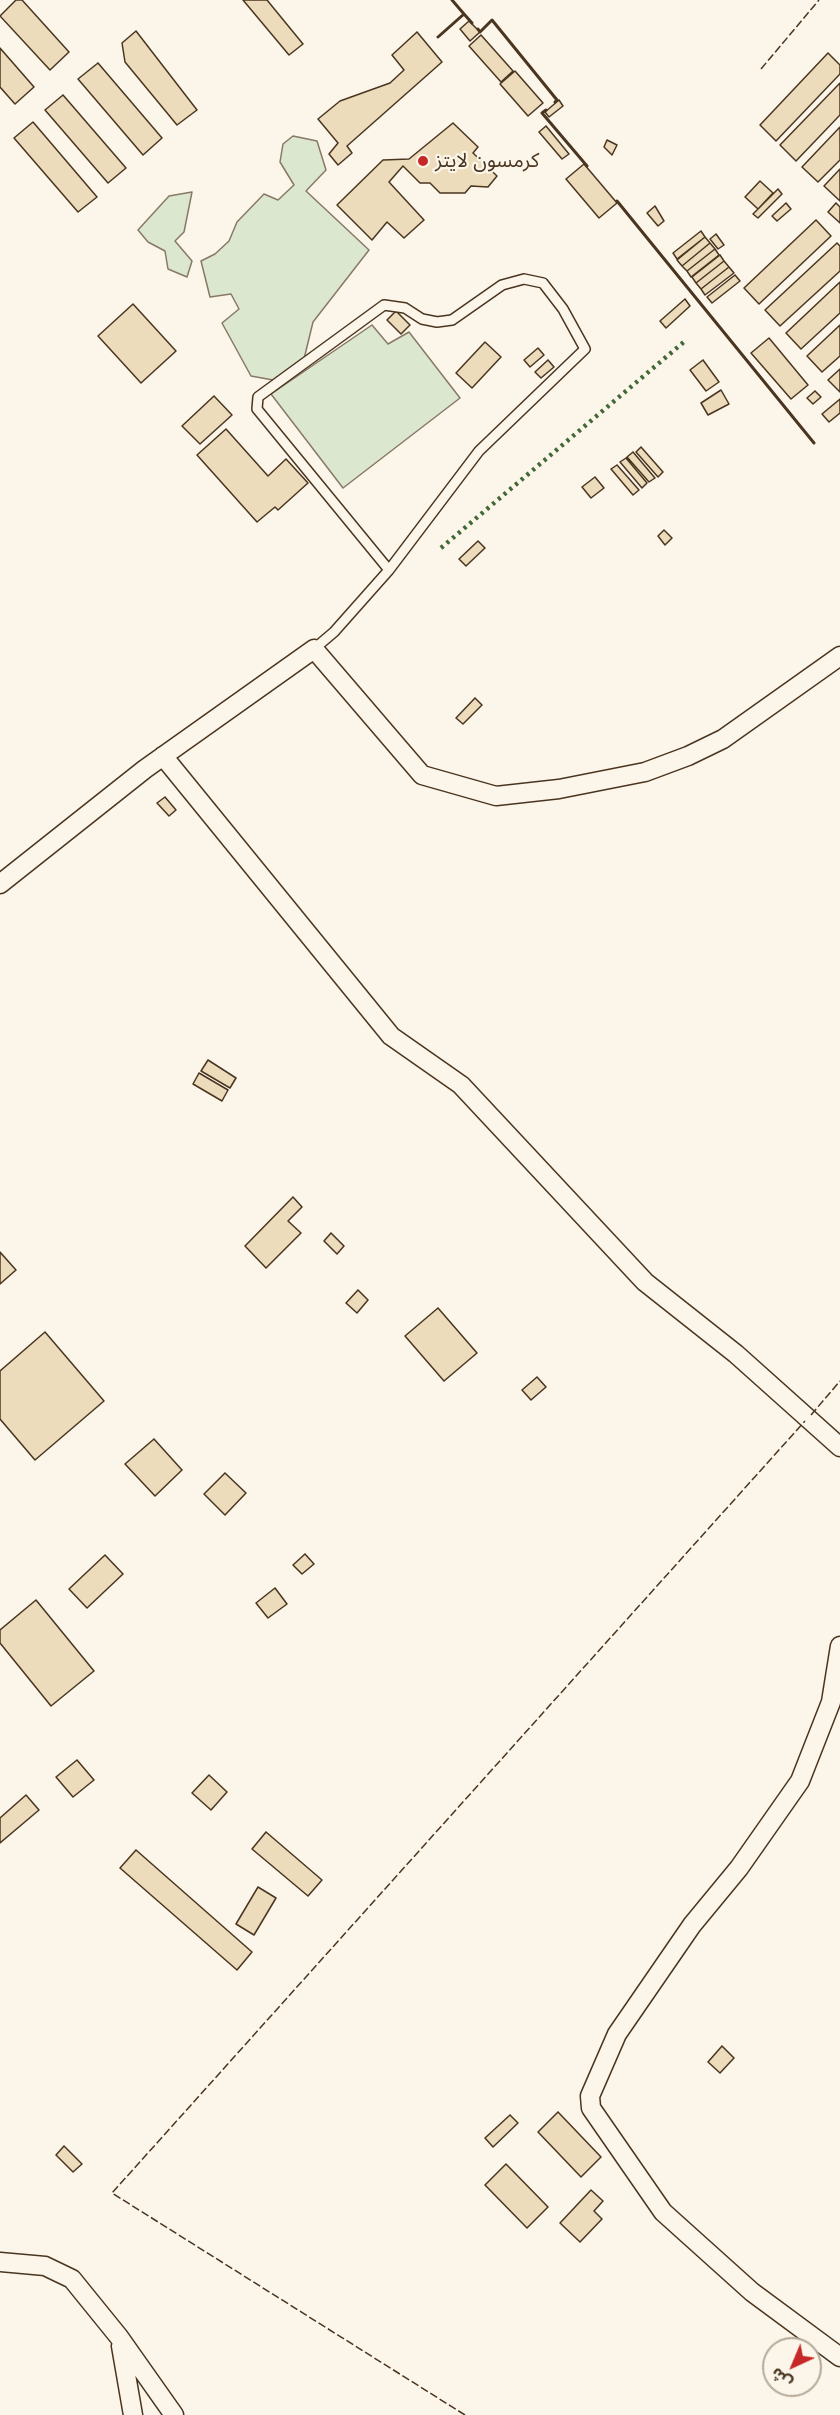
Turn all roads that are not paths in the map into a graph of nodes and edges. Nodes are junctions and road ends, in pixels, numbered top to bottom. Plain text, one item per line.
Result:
1 (389, 570) junction
2 (314, 649) junction
3 (840, 656) edge
4 (162, 756) junction
5 (0, 884) edge
6 (840, 1447) edge
7 (840, 1646) edge
8 (0, 2262) edge
9 (119, 2337) junction
10 (840, 2357) edge
11 (133, 2415) edge
12 (174, 2415) edge

1 - 1 lane
1 - 2 lane
2 - 3 street
2 - 4 street
4 - 5 street
4 - 6 street
7 - 10 street
8 - 9 street
9 - 11 street
9 - 12 street

